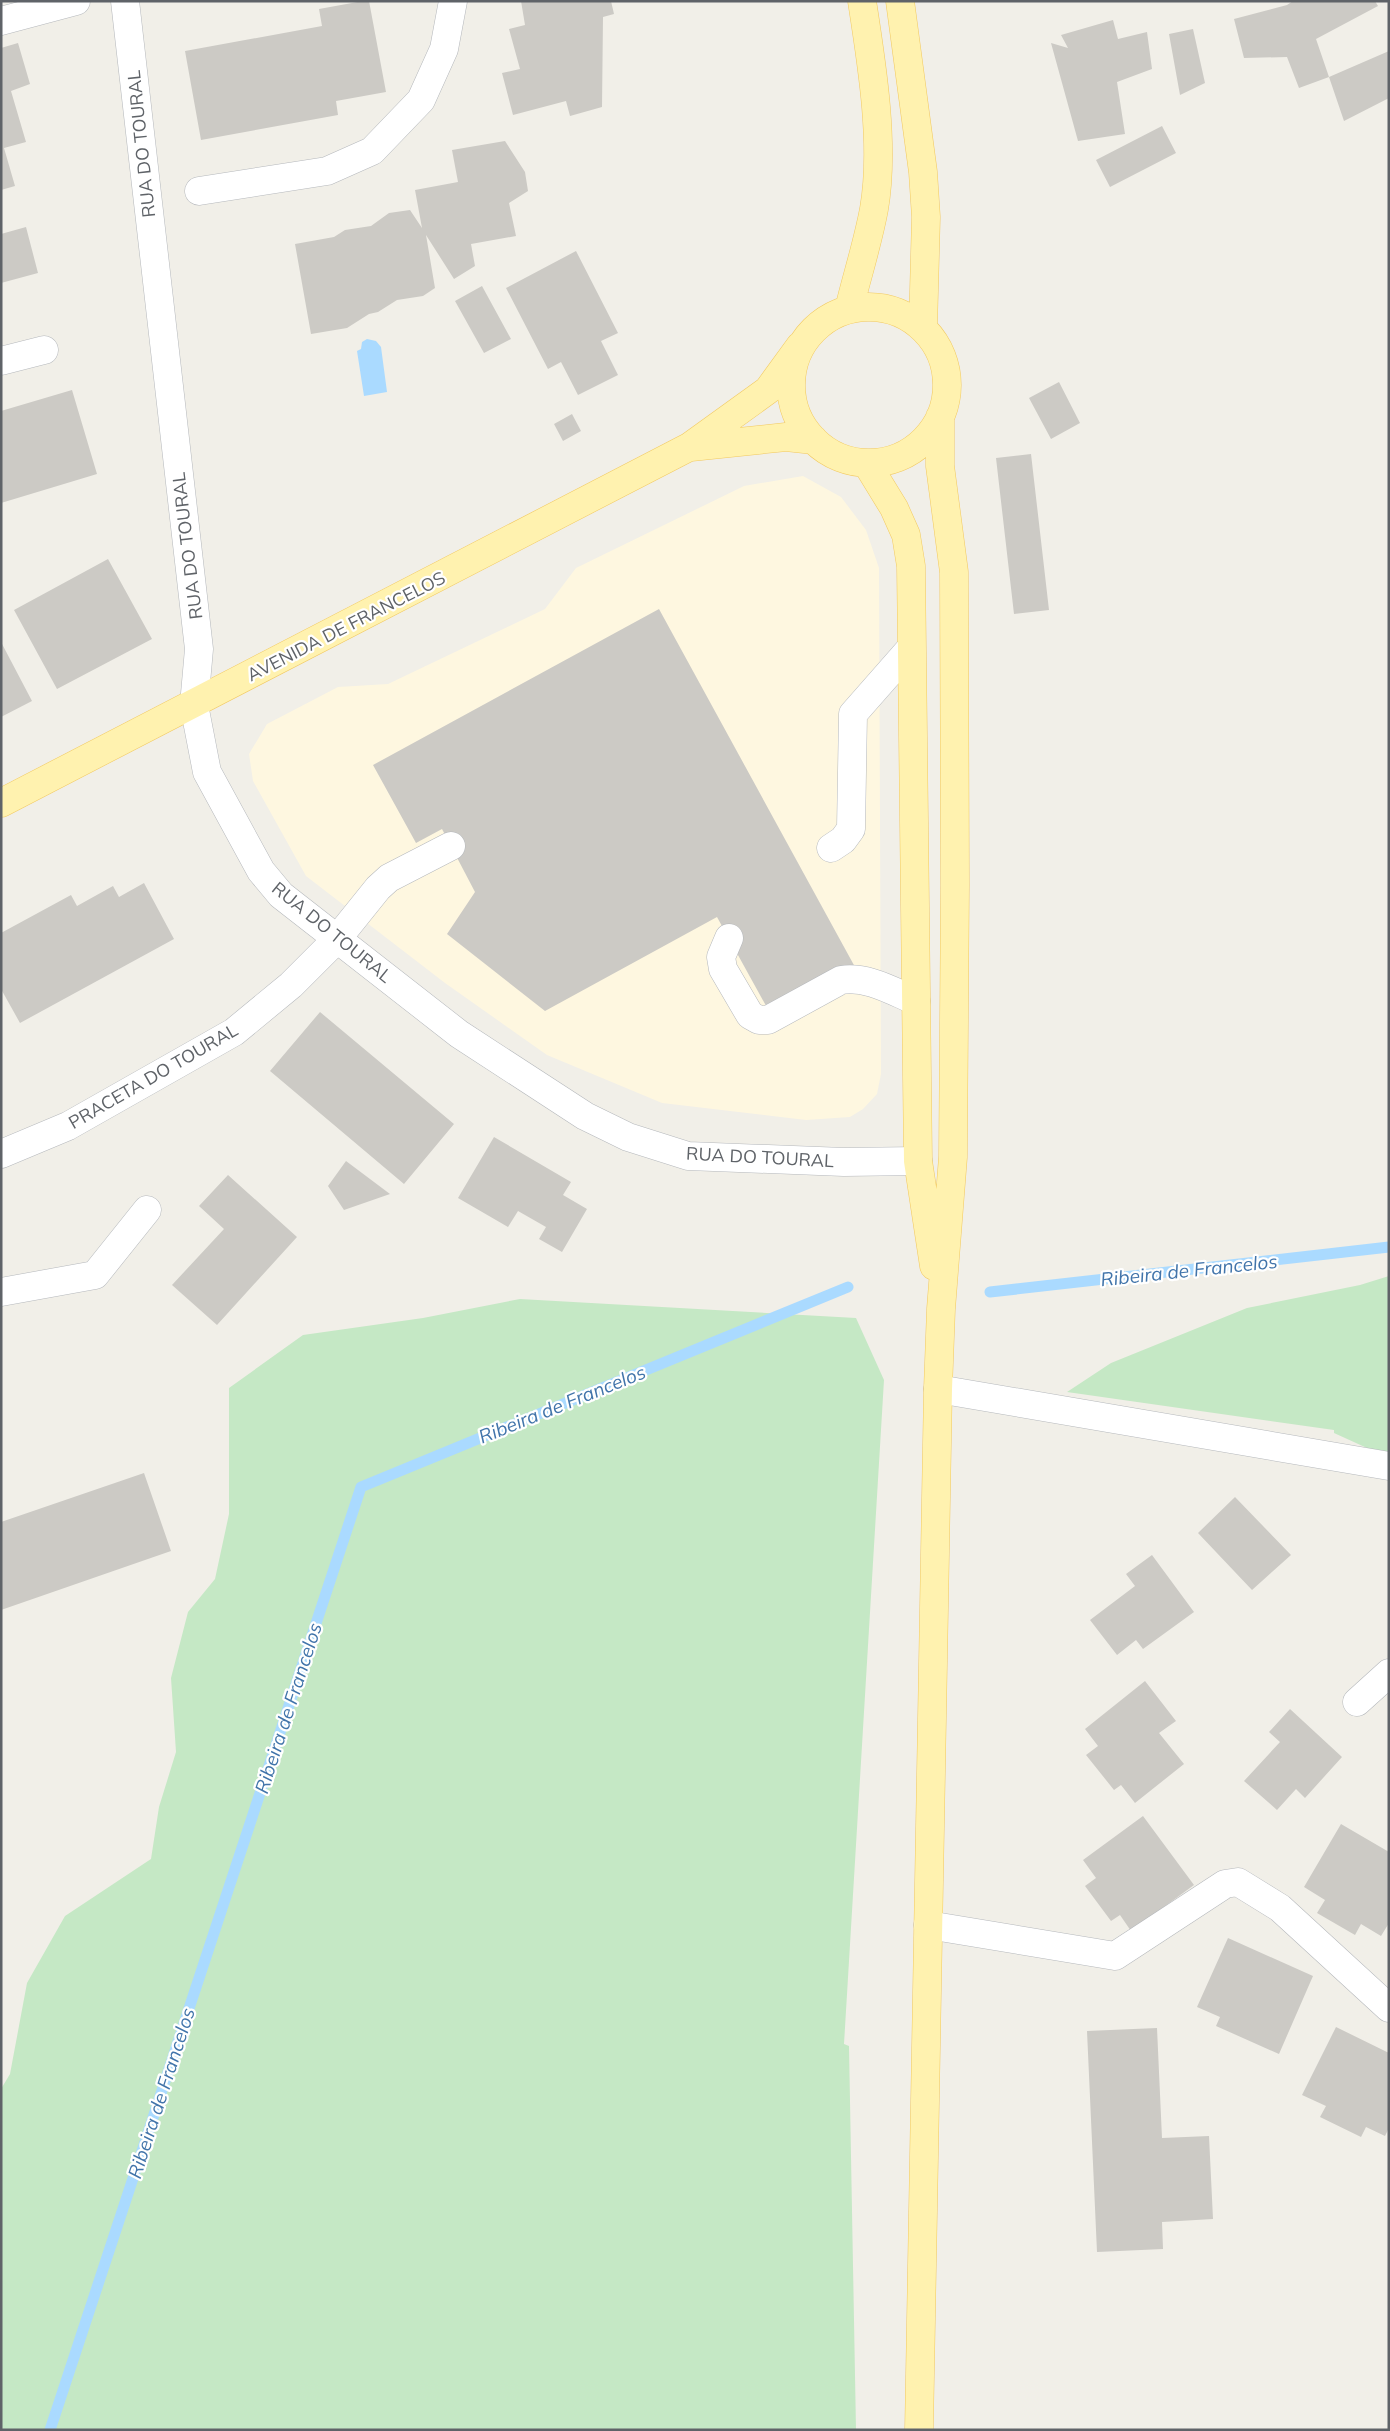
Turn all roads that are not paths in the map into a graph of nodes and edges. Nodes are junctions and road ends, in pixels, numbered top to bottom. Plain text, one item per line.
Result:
1 (76, 1) edge
2 (125, 1) edge
3 (453, 1) edge
4 (862, 1) edge
5 (900, 1) edge
6 (1, 21) edge
7 (199, 191) dead end
8 (849, 309) junction
9 (923, 328) junction
10 (800, 346) junction
11 (44, 350) dead end
12 (1, 361) edge
13 (940, 417) junction
14 (814, 440) junction
15 (689, 447) junction
16 (868, 464) junction
17 (911, 648) junction
18 (194, 705) junction
19 (1, 803) edge
20 (451, 846) dead end
21 (831, 848) dead end
22 (729, 938) dead end
23 (336, 939) junction
24 (916, 1001) junction
25 (1, 1154) edge
26 (918, 1161) junction
27 (148, 1210) dead end
28 (1, 1292) edge
29 (941, 1309) junction
30 (938, 1389) junction
31 (1389, 1466) edge
32 (1389, 1673) edge
33 (1357, 1702) dead end
34 (928, 1925) junction
35 (1389, 2008) edge
36 (919, 2430) edge

1 - 6 street
2 - 18 street, RUA DO TOURAL
3 - 7 street
4 - 8 main road
5 - 9 main road
8 - 9 main road
8 - 10 main road
9 - 13 main road
10 - 14 main road
10 - 15 main road, AVENIDA DE FRANCELOS
11 - 12 street
13 - 16 main road
13 - 29 main road
14 - 15 main road, AVENIDA DE FRANCELOS
14 - 16 main road
15 - 18 main road, AVENIDA DE FRANCELOS
16 - 17 main road
17 - 21 street
17 - 24 main road
18 - 19 main road, AVENIDA DE FRANCELOS
18 - 23 street, RUA DO TOURAL
20 - 23 street, PRACETA DO TOURAL
22 - 24 street
23 - 25 street, PRACETA DO TOURAL
23 - 26 street, RUA DO TOURAL
24 - 26 main road
26 - 29 main road
27 - 28 street
29 - 30 main road
30 - 31 street
30 - 34 main road
32 - 33 street
34 - 35 street
34 - 36 main road

